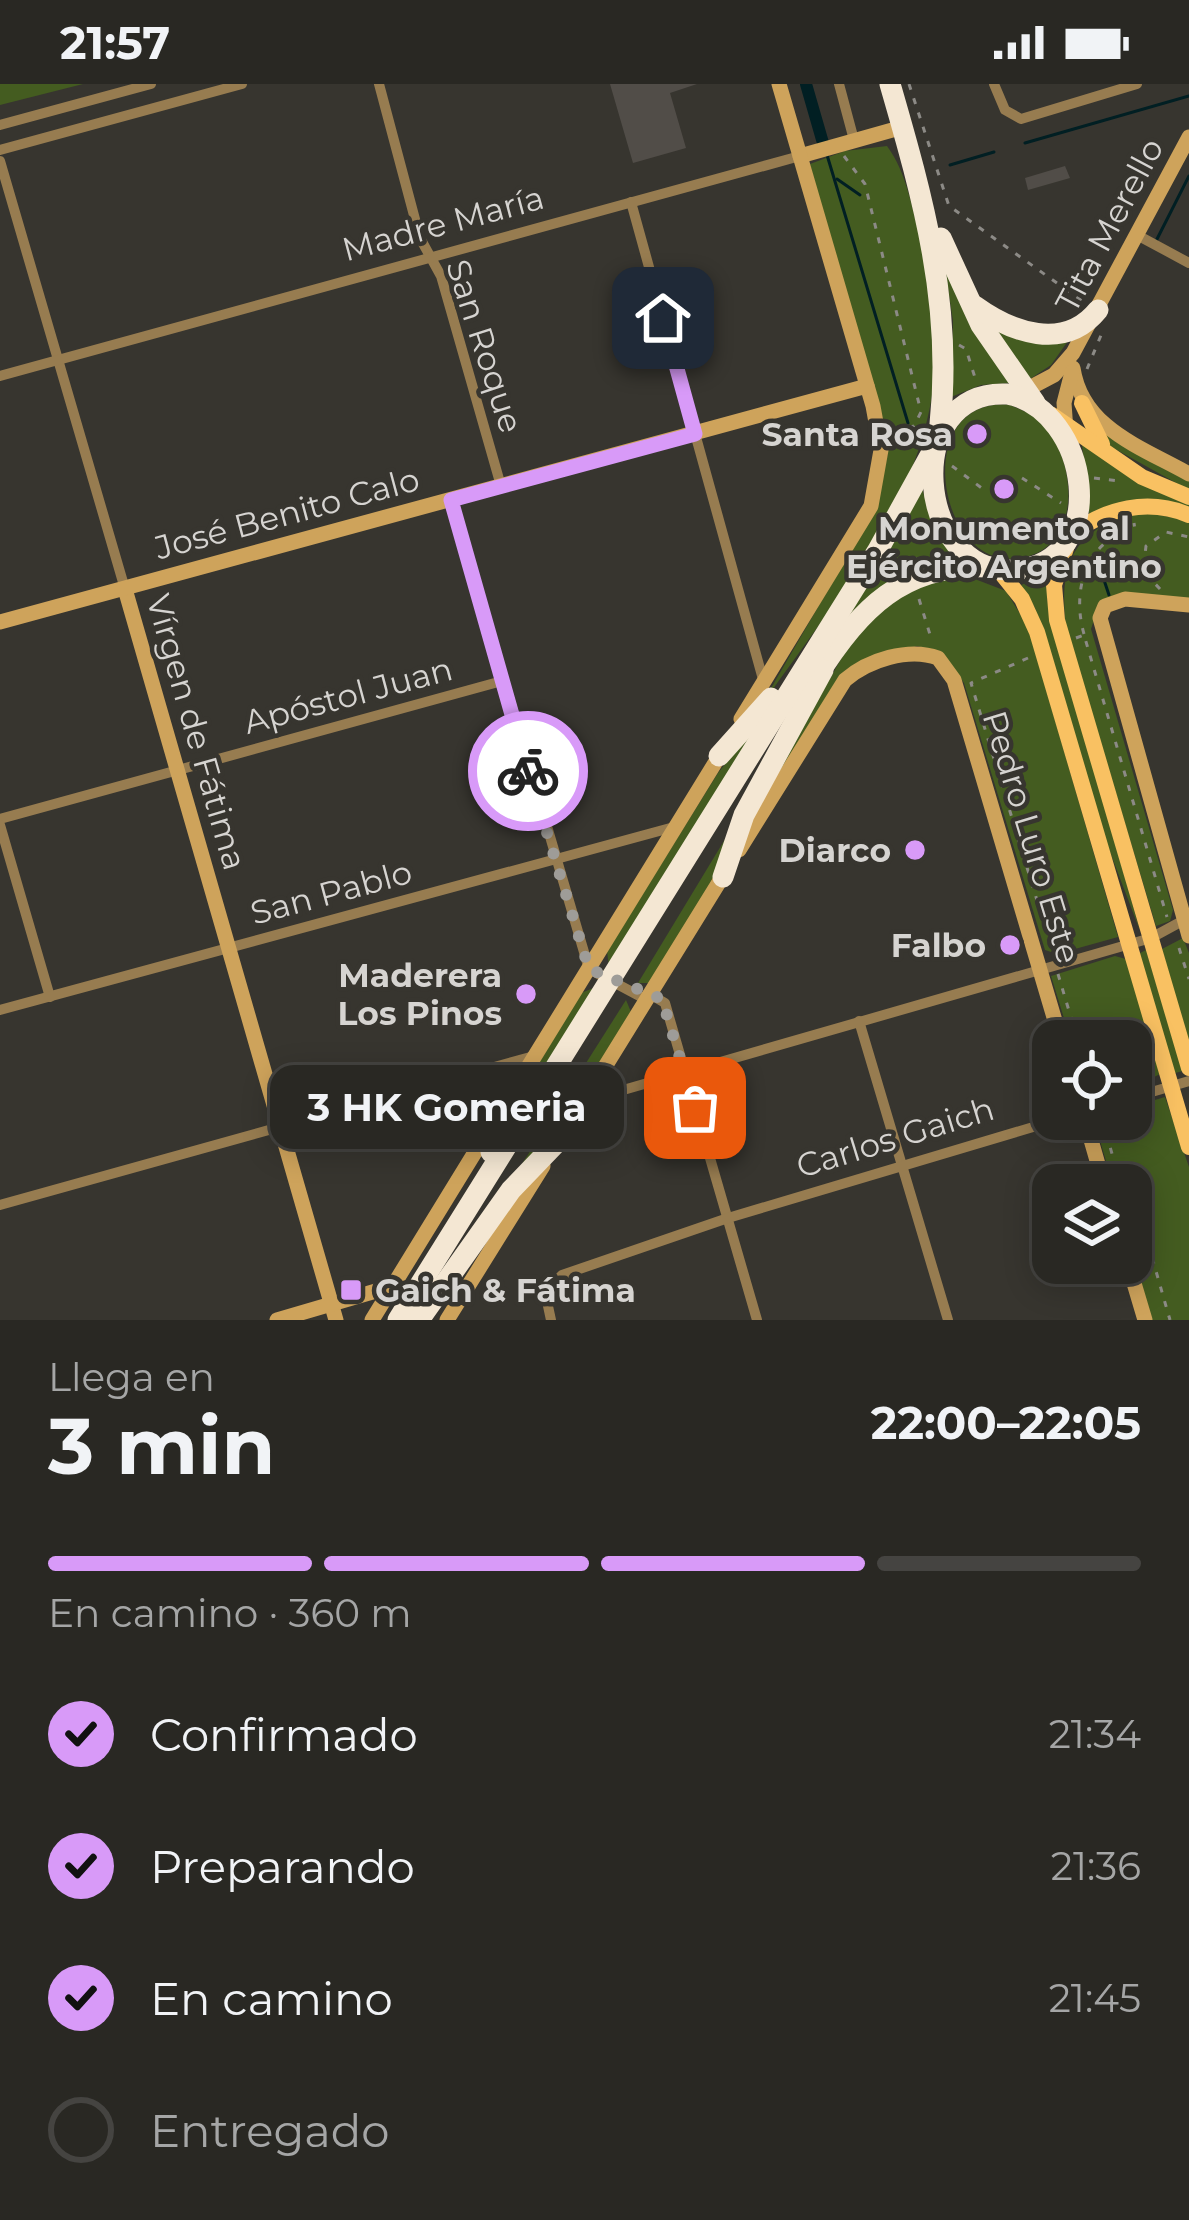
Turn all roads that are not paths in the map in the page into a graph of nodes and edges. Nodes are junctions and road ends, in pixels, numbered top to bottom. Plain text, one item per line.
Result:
1 (151, 84) edge
2 (242, 84) edge
3 (379, 84) edge
4 (779, 84) edge
5 (838, 84) edge
6 (890, 84) edge
7 (994, 84) edge
8 (1137, 84) edge
9 (0, 125) edge
10 (903, 127) junction
11 (1189, 137) edge
12 (854, 140) junction
13 (0, 150) edge
14 (800, 156) junction
15 (0, 161) edge
16 (922, 195) junction
17 (631, 202) junction
18 (1137, 235) junction
19 (430, 257) junction
20 (1189, 263) edge
21 (968, 301) junction
22 (1099, 310) junction
23 (1082, 340) junction
24 (58, 360) junction
25 (1080, 373) junction
26 (0, 376) edge
27 (867, 386) junction
28 (1082, 403) junction
29 (1042, 411) junction
30 (695, 434) junction
31 (942, 444) junction
32 (1115, 459) junction
33 (1189, 474) edge
34 (501, 486) junction
35 (1189, 497) edge
36 (451, 500) junction
37 (1189, 515) edge
38 (1071, 536) junction
39 (994, 568) junction
40 (124, 589) junction
41 (852, 593) junction
42 (1189, 605) edge
43 (0, 622) edge
44 (828, 659) junction
45 (502, 681) junction
46 (764, 682) junction
47 (719, 756) junction
48 (177, 770) junction
49 (0, 822) edge
50 (676, 826) junction
51 (554, 860) junction
52 (723, 877) junction
53 (1181, 927) edge
54 (1151, 938) junction
55 (1129, 944) junction
56 (229, 948) junction
57 (1040, 968) junction
58 (589, 969) junction
59 (616, 984) junction
60 (50, 997) junction
61 (649, 997) junction
62 (0, 1010) edge
63 (1055, 1020) edge
64 (859, 1021) junction
65 (534, 1056) junction
66 (1189, 1068) edge
67 (685, 1072) junction
68 (1180, 1083) edge
69 (514, 1089) joint
70 (584, 1101) junction
71 (1032, 1127) edge
72 (281, 1129) junction
73 (561, 1138) junction
74 (1189, 1147) edge
75 (902, 1166) junction
76 (0, 1205) edge
77 (728, 1219) junction
78 (1133, 1284) edge
79 (406, 1310) edge
80 (334, 1312) edge
81 (277, 1320) edge
82 (372, 1320) edge
83 (448, 1320) edge
84 (551, 1320) edge
85 (757, 1320) edge
86 (948, 1320) edge
87 (1144, 1320) edge

1 - 9 street
2 - 13 street
3 - 19 street, San Roque
4 - 14 street
5 - 12 street
6 - 10 highway
7 - 8 street
10 - 12 street, Madre María
10 - 16 highway
11 - 18 street, Tita Merello
12 - 14 street, Madre María
14 - 17 street, Madre María
14 - 27 street
15 - 24 street, Vírgen de Fátima
16 - 21 highway
16 - 31 highway
17 - 19 street, Madre María
17 - 30 street
18 - 20 street
18 - 22 street, Tita Merello
19 - 24 street, Madre María
19 - 34 street, San Roque
21 - 22 highway
21 - 29 highway
22 - 23 street, Tita Merello
23 - 25 street, Tita Merello
23 - 29 street, Tita Merello
24 - 26 street, Madre María
24 - 40 street, Vírgen de Fátima
25 - 28 street
25 - 29 street, Tita Merello
27 - 30 street, José Benito Calo
27 - 46 street
28 - 32 main road
28 - 33 street
29 - 31 highway
29 - 32 main road
29 - 38 highway
30 - 34 street, José Benito Calo
30 - 46 street
31 - 39 highway
31 - 41 highway
32 - 35 main road
34 - 36 street, José Benito Calo
36 - 40 street, José Benito Calo
36 - 45 street
37 - 38 main road
38 - 39 highway
38 - 54 main road
39 - 44 highway
39 - 55 main road
40 - 43 street, José Benito Calo
40 - 48 street, Vírgen de Fátima
41 - 47 highway
41 - 59 highway
42 - 53 street
44 - 52 highway
44 - 59 highway
45 - 48 street, Apóstol Juan
45 - 51 street
46 - 47 street
47 - 50 street
48 - 49 street, Apóstol Juan
48 - 56 street, Vírgen de Fátima
49 - 60 street
50 - 51 street, San Pablo
50 - 58 street
51 - 56 street, San Pablo
51 - 58 street
52 - 57 street, Pedro Luro Este
52 - 61 street
53 - 54 street
54 - 55 street
54 - 66 main road
55 - 57 street
55 - 68 main road
56 - 60 street, San Pablo
56 - 72 street, Vírgen de Fátima
57 - 63 street, Pedro Luro Este
57 - 64 street
58 - 59 street
58 - 65 street
59 - 61 street
59 - 79 highway
60 - 62 street, San Pablo
61 - 67 street
61 - 70 street
64 - 67 street
64 - 75 street
65 - 69 street
65 - 72 street
67 - 70 street
67 - 77 street
68 - 74 main road
69 - 79 highway
70 - 73 street
71 - 75 street, Carlos Gaich
72 - 76 street
72 - 80 street, Vírgen de Fátima
73 - 79 highway
73 - 83 street
75 - 77 street, Carlos Gaich
75 - 86 street
77 - 84 street, Carlos Gaich
77 - 85 street
78 - 87 street
79 - 80 street
79 - 82 street
80 - 81 street

